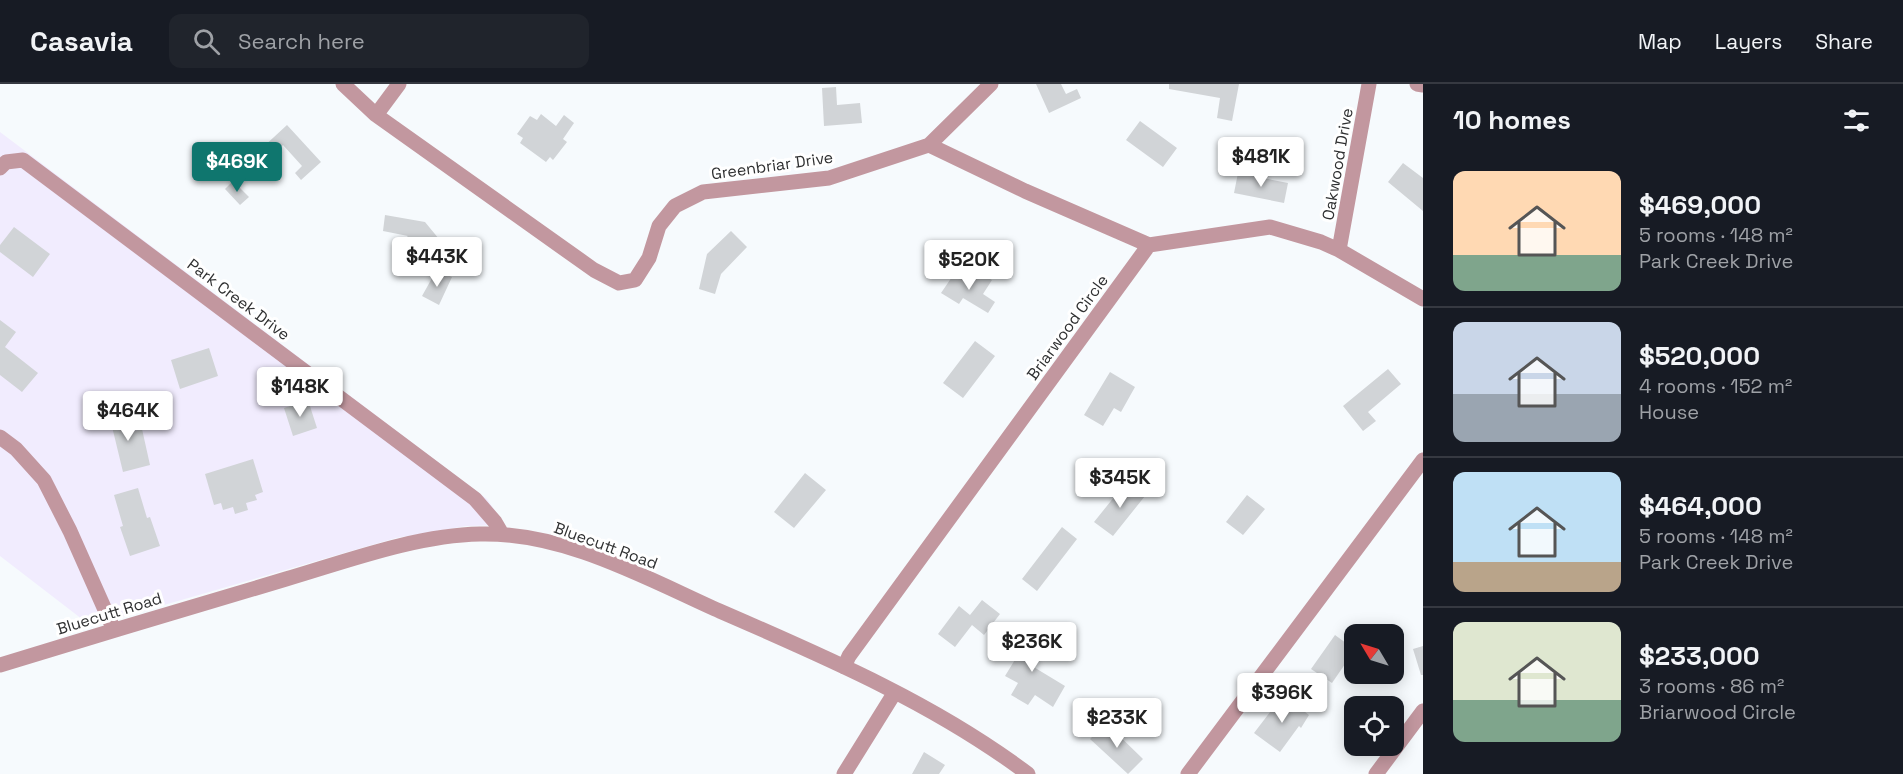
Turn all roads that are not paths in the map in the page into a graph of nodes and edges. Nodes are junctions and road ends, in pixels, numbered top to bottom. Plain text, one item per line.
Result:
1 (343, 84) edge
2 (399, 84) edge
3 (991, 84) edge
4 (1370, 84) edge
5 (1418, 84) edge
6 (1423, 85) edge
7 (376, 115) junction
8 (929, 145) junction
9 (0, 168) edge
10 (1149, 245) junction
11 (1339, 250) junction
12 (1423, 299) edge
13 (0, 437) edge
14 (1423, 460) edge
15 (502, 534) junction
16 (114, 630) junction
17 (0, 665) edge
18 (844, 667) junction
19 (895, 692) junction
20 (1423, 711) edge
21 (844, 774) edge
22 (1028, 774) edge
23 (1188, 774) edge
24 (1376, 774) edge

1 - 7 street, Greenbriar Drive
2 - 7 street
3 - 8 street
4 - 11 street, Oakwood Drive
5 - 6 street
7 - 8 street, Greenbriar Drive
8 - 10 street
9 - 15 street, Park Creek Drive
10 - 11 street
10 - 18 street, Briarwood Circle
11 - 12 street
13 - 16 street
14 - 23 street
15 - 16 street, Bluecutt Road
15 - 18 street, Bluecutt Road
16 - 17 street, Bluecutt Road
18 - 19 street, Bluecutt Road
19 - 21 street
19 - 22 street, Bluecutt Road
20 - 24 street

